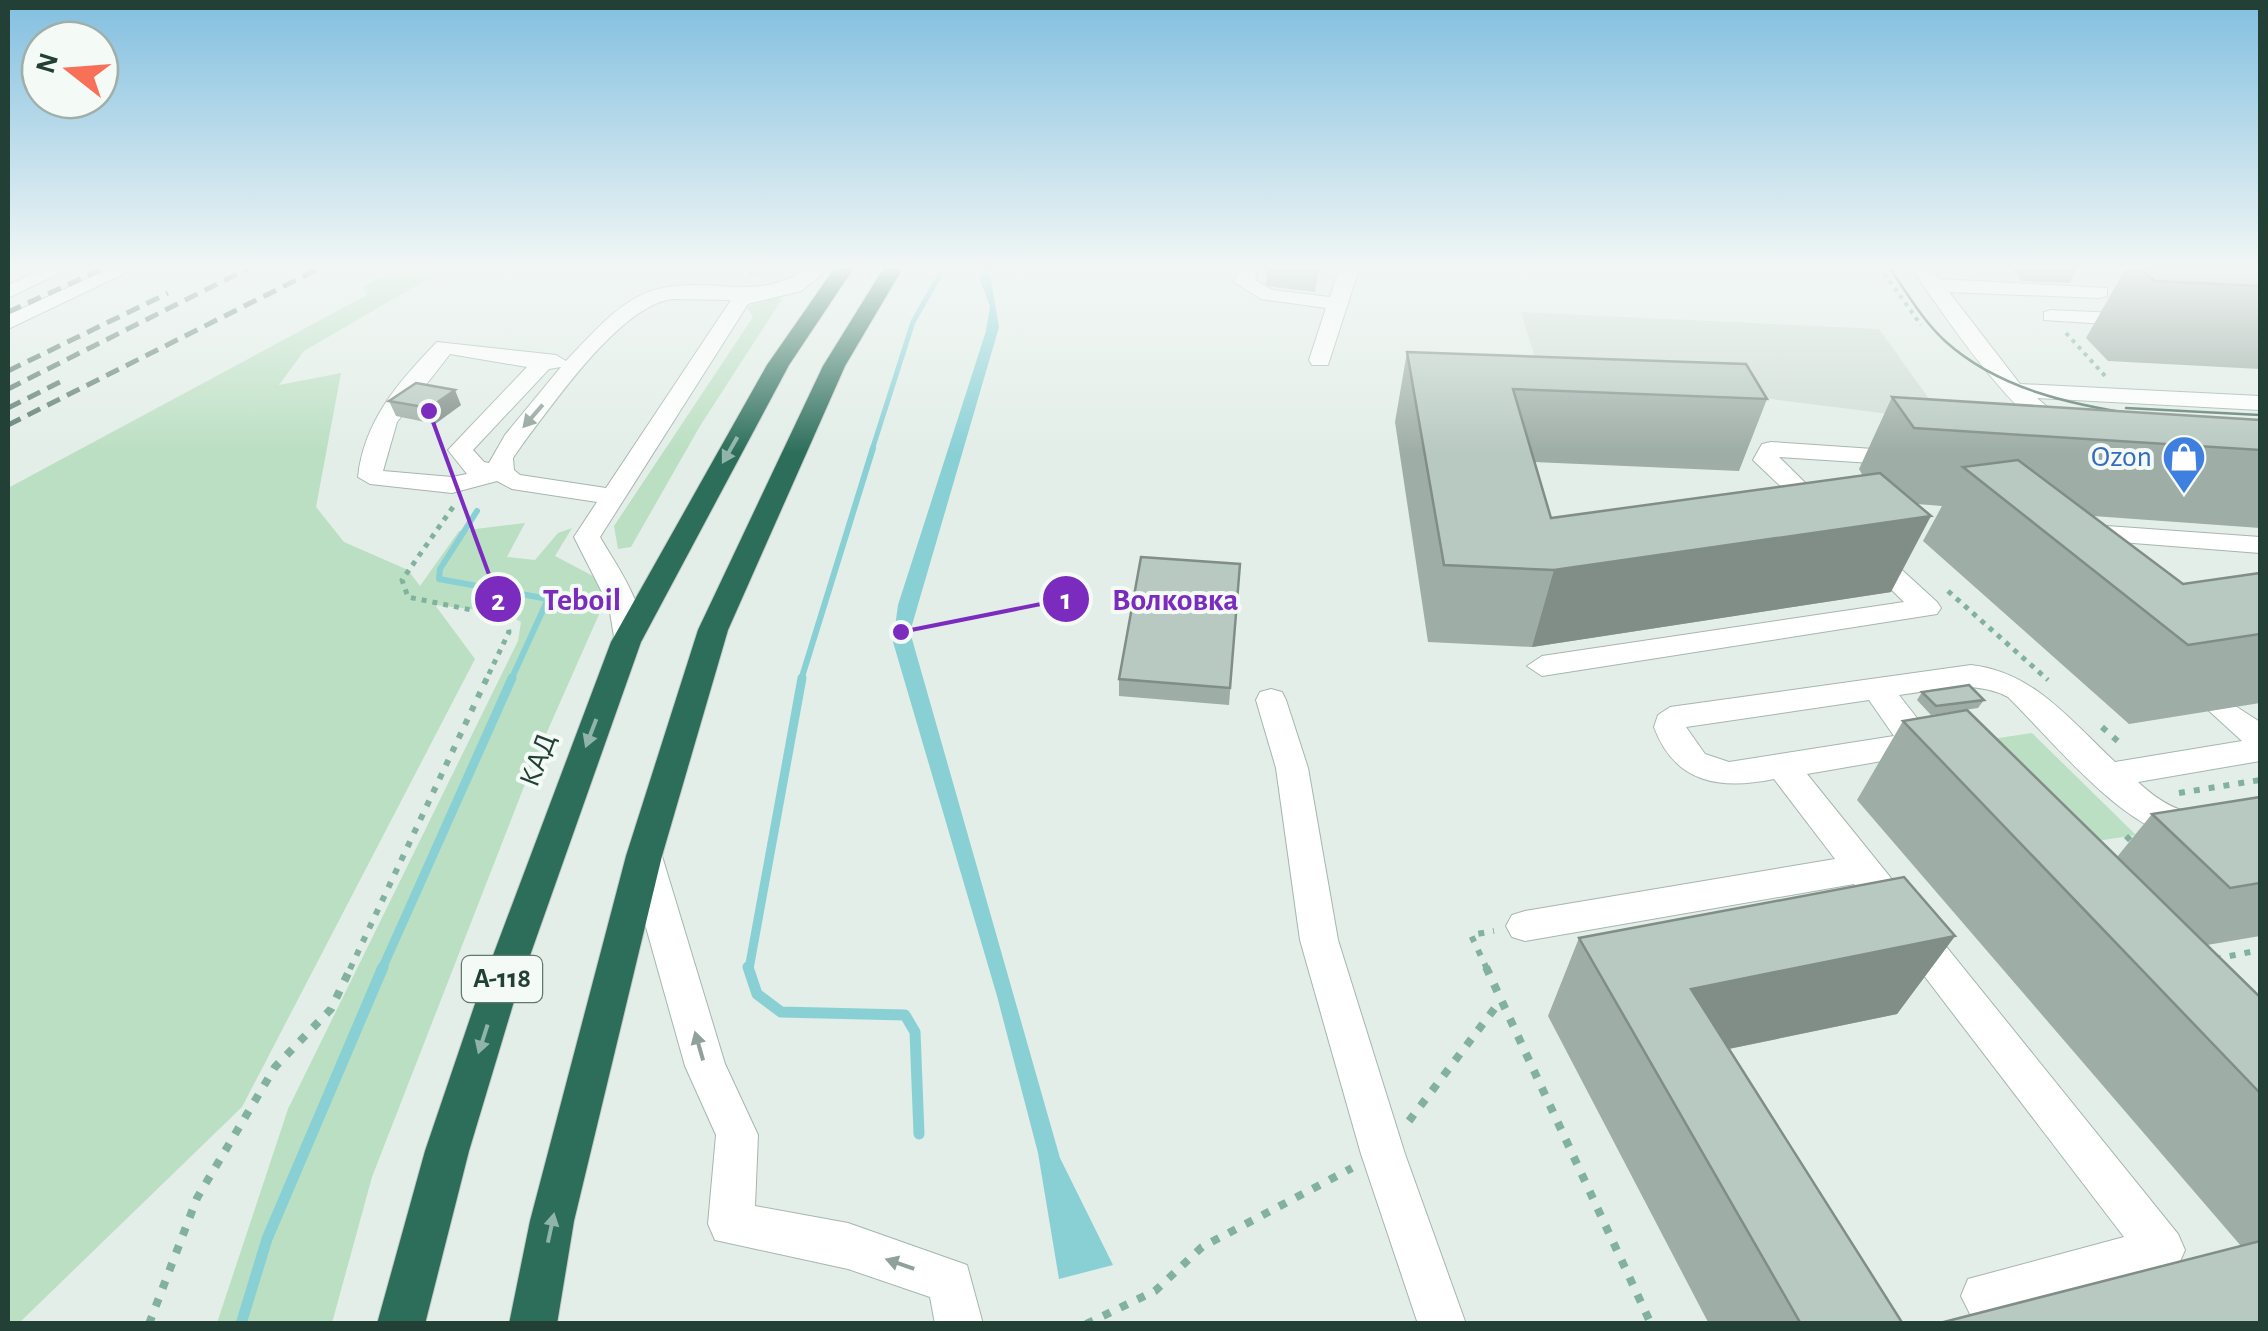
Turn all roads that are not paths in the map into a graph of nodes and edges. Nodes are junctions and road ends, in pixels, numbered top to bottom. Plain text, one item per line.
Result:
1 (614, 328) edge
2 (722, 328) edge
3 (803, 328) edge
4 (857, 328) edge
5 (1330, 328) edge
6 (1974, 328) edge
7 (1986, 328) edge
8 (584, 359) junction
9 (1320, 360) dead end
10 (543, 363) junction
11 (2013, 390) junction
12 (2075, 393) junction
13 (2260, 403) edge
14 (2082, 449) edge
15 (1929, 460) edge
16 (502, 472) junction
17 (613, 496) junction
18 (2061, 531) edge
19 (2260, 544) edge
20 (626, 642) junction
21 (1542, 666) dead end
22 (1882, 688) junction
23 (1271, 700) dead end
24 (2223, 709) dead end
25 (2260, 739) edge
26 (1918, 743) junction
27 (2260, 750) edge
28 (1782, 766) junction
29 (1945, 772) edge
30 (2108, 774) junction
31 (2260, 820) edge
32 (644, 856) junction
33 (1860, 869) junction
34 (1525, 926) road end
35 (401, 1324) edge
36 (533, 1324) edge
37 (959, 1324) edge
38 (1442, 1324) edge
39 (2002, 1324) edge

1 - 8 street
2 - 17 street
3 -> 20 highway, КАД / А-118
4 - 32 highway
5 - 9 street
6 - 11 street
7 - 12 street
8 - 10 street
8 -> 16 street
10 - 16 street
10 - 16 street
11 - 12 street
11 - 14 street
12 - 13 street
15 - 21 street
16 - 17 street
17 - 20 street
18 - 19 street
20 -> 35 highway, КАД / А-118
22 - 26 street
22 - 28 street
22 - 30 street
23 - 38 street
24 - 25 street
26 - 28 street
26 - 29 street
27 - 30 street
28 - 33 street
30 - 31 street
36 -> 32 highway
37 -> 32 street
33 - 34 street
33 - 39 street

